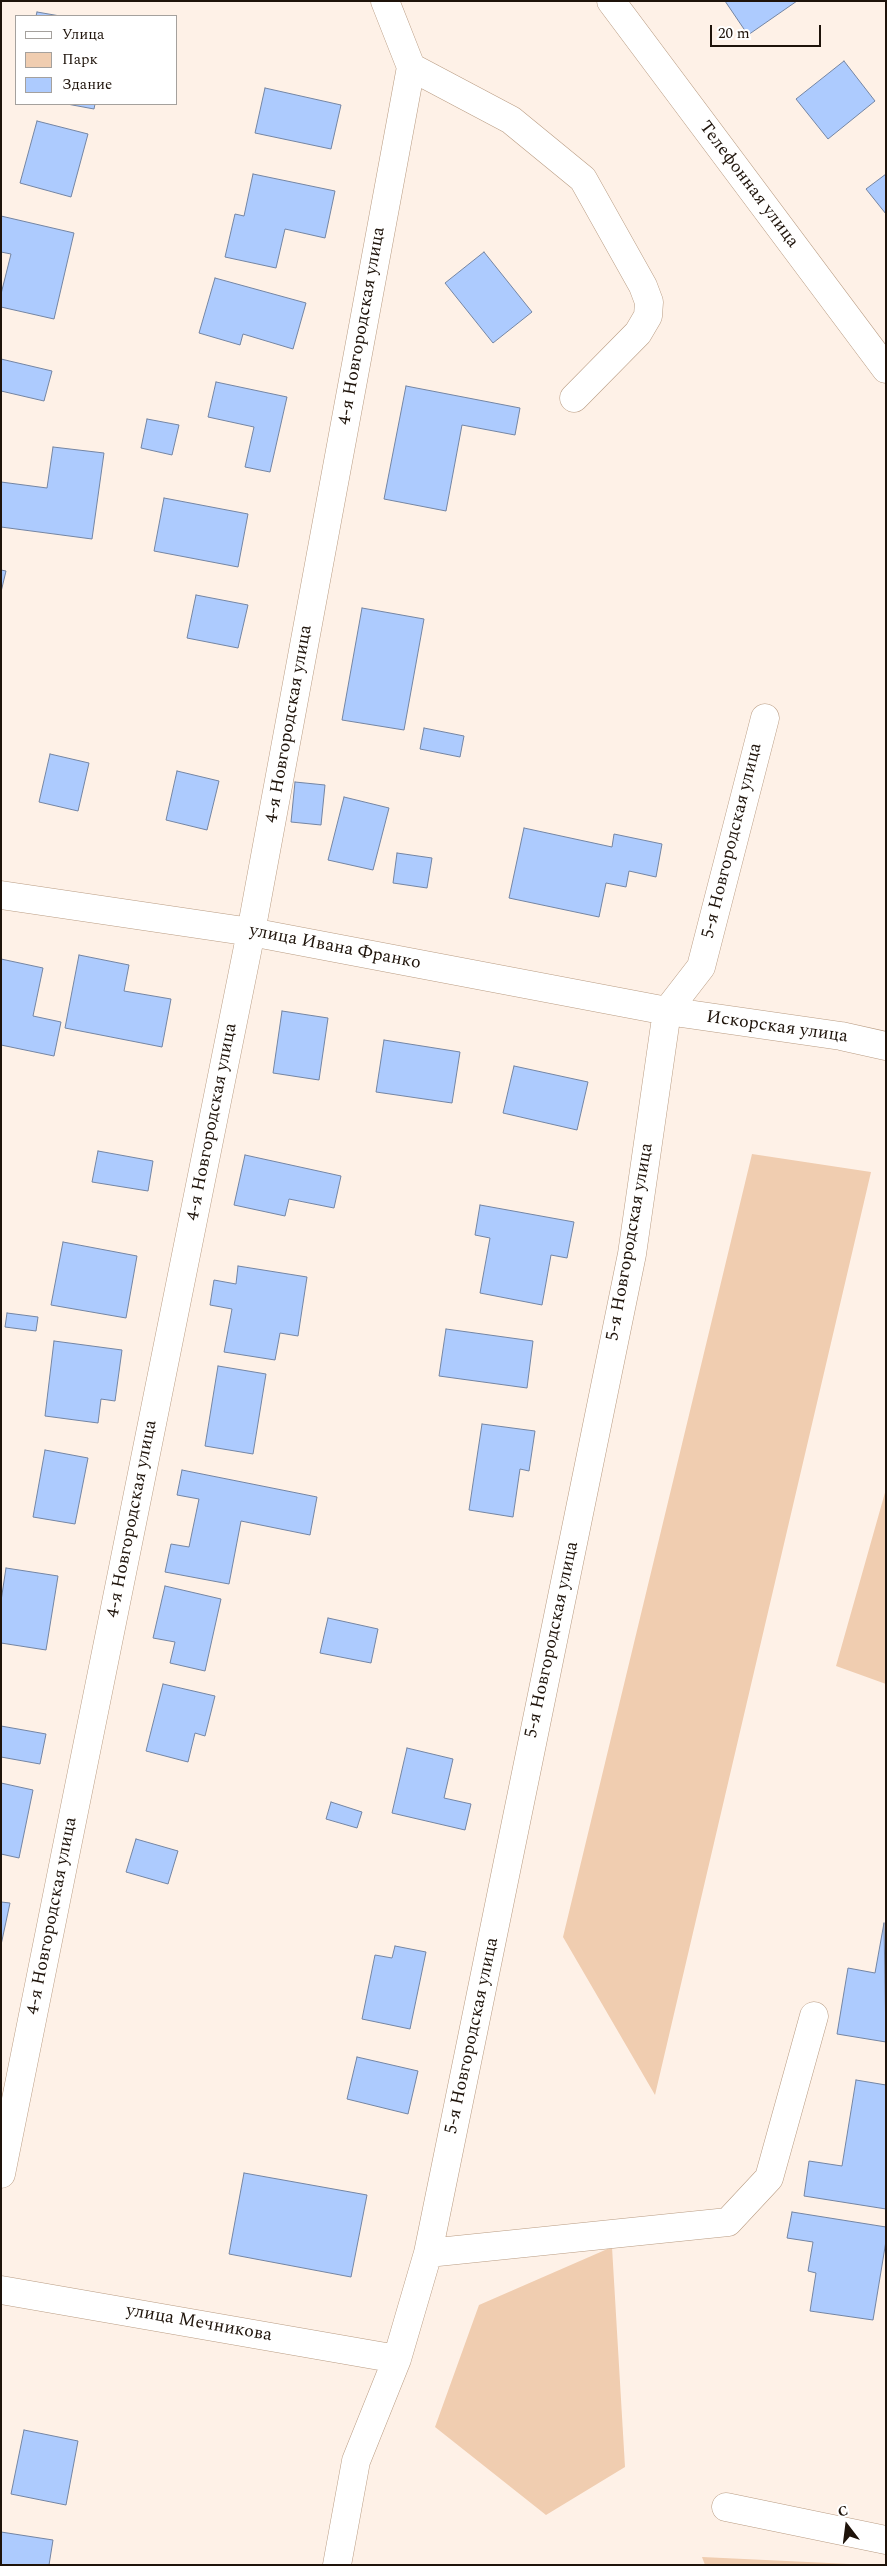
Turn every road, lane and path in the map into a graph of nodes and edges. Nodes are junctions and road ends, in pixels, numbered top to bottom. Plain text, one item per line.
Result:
1 (385, 1) edge
2 (611, 1) edge
3 (411, 67) junction
4 (886, 370) edge
5 (574, 398) dead end
6 (765, 718) dead end
7 (1, 895) edge
8 (251, 932) junction
9 (667, 1011) junction
10 (886, 1046) edge
11 (814, 2016) dead end
12 (1, 2174) edge
13 (428, 2253) junction
14 (1, 2290) edge
15 (396, 2359) junction
16 (726, 2507) dead end
17 (886, 2540) edge
18 (337, 2565) edge

1 - 3 street
2 - 4 street, Телефонная улица
3 - 5 street
3 - 8 street, 4-я Новгородская улица
6 - 9 street, 5-я Новгородская улица
7 - 8 street, улица Ивана Франко
8 - 9 street, улица Ивана Франко
8 - 12 street, 4-я Новгородская улица
9 - 10 street, Искорская улица
9 - 13 street, 5-я Новгородская улица
11 - 13 street
13 - 15 street, 5-я Новгородская улица
14 - 15 street, улица Мечникова
15 - 18 street, 5-я Новгородская улица
16 - 17 street

